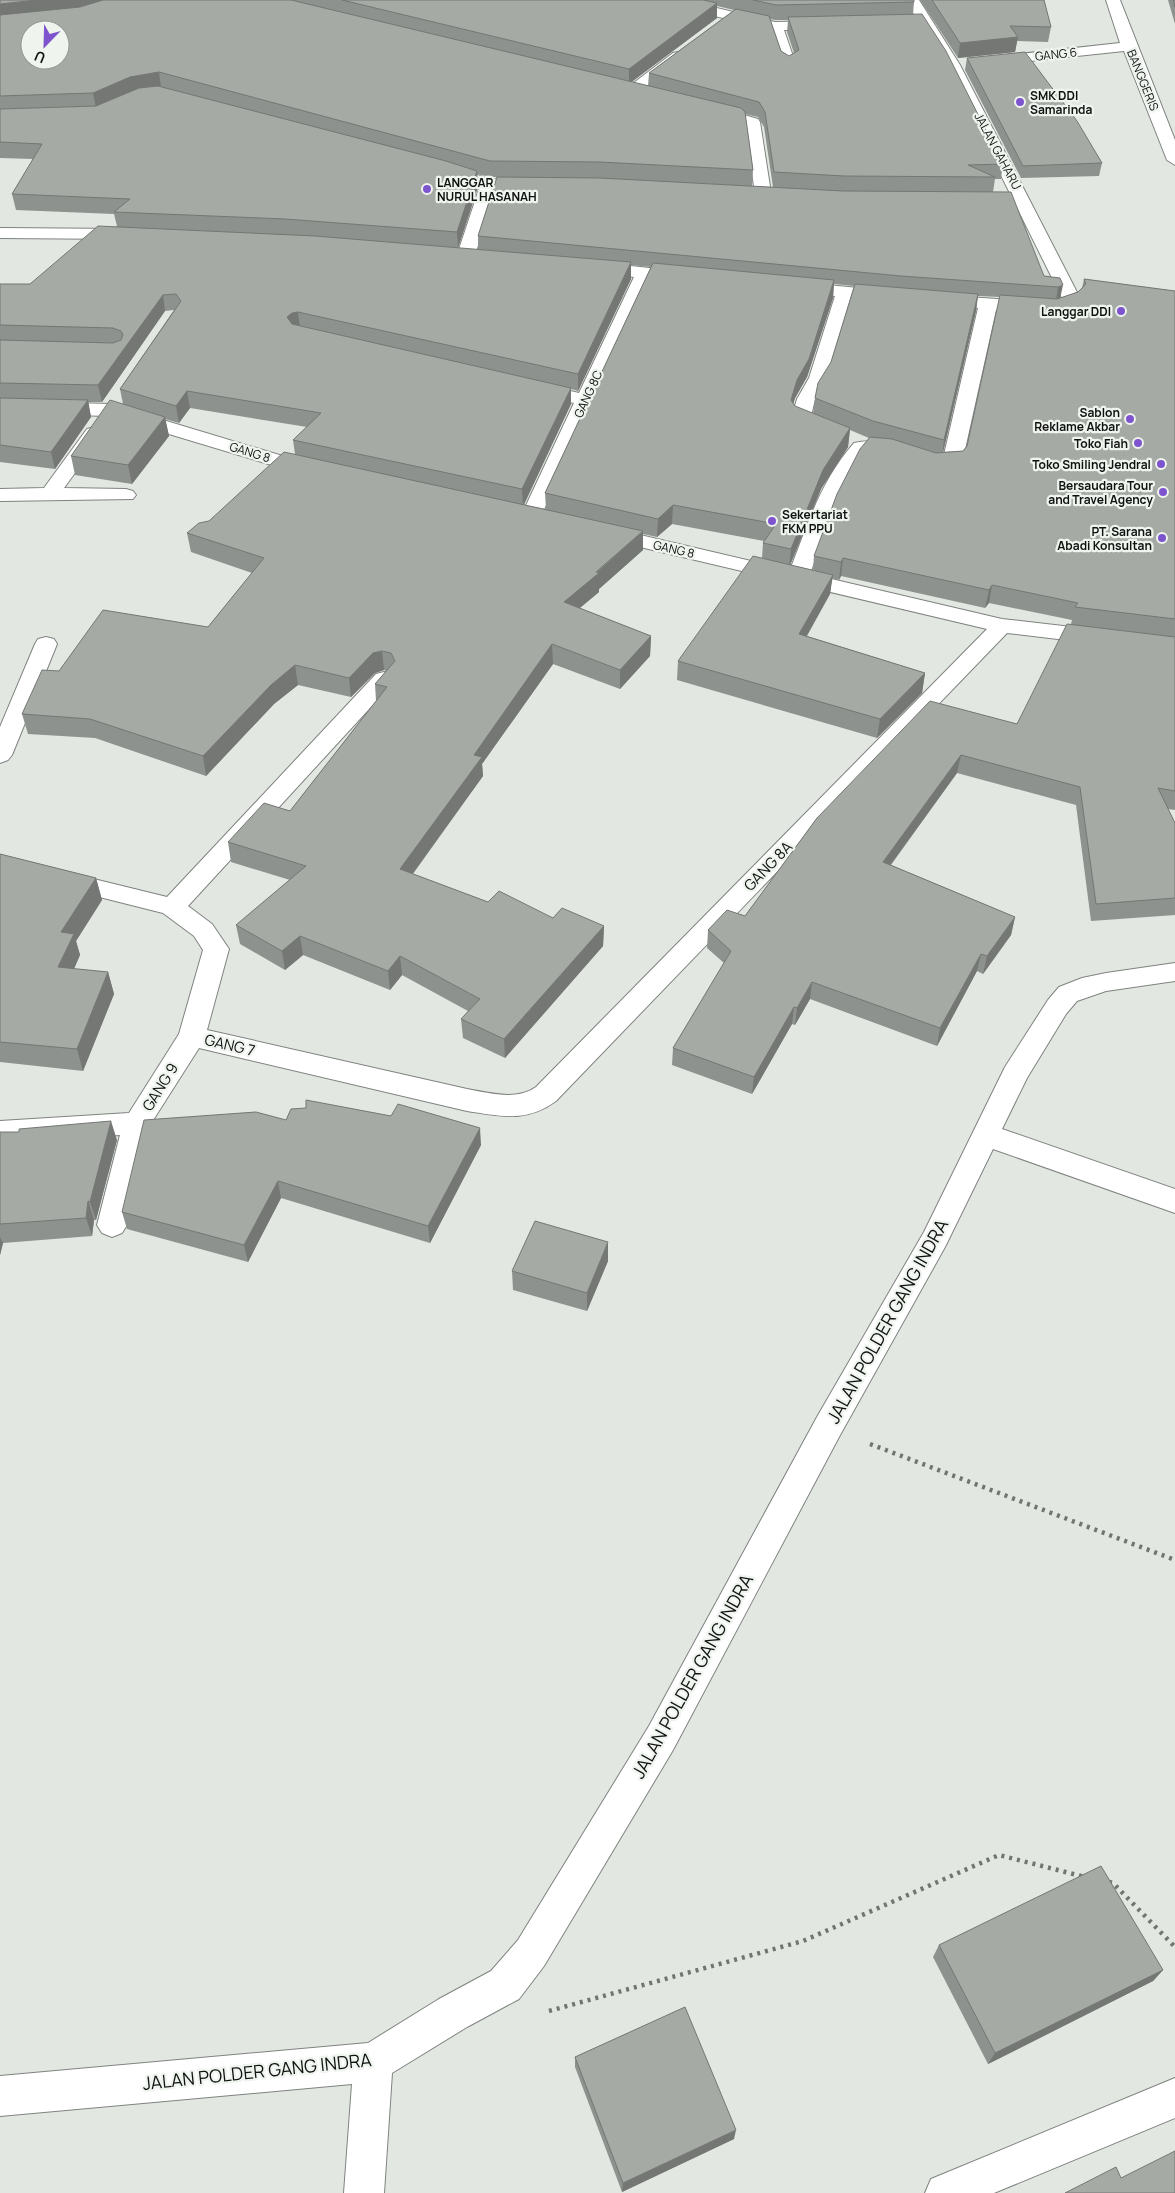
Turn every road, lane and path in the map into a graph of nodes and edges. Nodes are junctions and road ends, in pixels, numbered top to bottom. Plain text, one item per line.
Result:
1 (665, 0) edge
2 (912, 0) edge
3 (1113, 0) edge
4 (732, 16) junction
5 (904, 22) edge
6 (924, 22) junction
7 (844, 24) edge
8 (775, 26) junction
9 (714, 28) edge
10 (1128, 46) junction
11 (690, 47) edge
12 (789, 65) edge
13 (953, 65) junction
14 (613, 87) edge
15 (632, 91) junction
16 (651, 96) edge
17 (697, 107) edge
18 (1175, 160) edge
19 (424, 165) edge
20 (489, 184) junction
21 (544, 185) edge
22 (783, 194) edge
23 (1004, 199) edge
24 (1023, 199) junction
25 (0, 233) edge
26 (142, 235) edge
27 (447, 253) edge
28 (466, 255) junction
29 (488, 257) edge
30 (576, 266) edge
31 (645, 272) junction
32 (702, 278) edge
33 (779, 286) edge
34 (845, 292) junction
35 (902, 297) edge
36 (921, 298) edge
37 (988, 304) junction
38 (519, 385) edge
39 (586, 400) junction
40 (116, 401) junction
41 (0, 407) edge
42 (867, 446) junction
43 (330, 472) edge
44 (50, 494) junction
45 (0, 495) edge
46 (126, 495) dead end
47 (531, 516) edge
48 (588, 529) edge
49 (798, 578) junction
50 (1002, 626) junction
51 (46, 644) dead end
52 (1175, 646) edge
53 (384, 679) edge
54 (0, 755) edge
55 (0, 864) edge
56 (172, 906) junction
57 (1175, 972) edge
58 (192, 1036) junction
59 (532, 1104) joint
60 (137, 1123) junction
61 (0, 1132) edge
62 (986, 1135) junction
63 (1175, 1201) edge
64 (112, 1225) dead end
65 (828, 1428) junction
66 (1175, 1560) edge
67 (1094, 1879) edge
68 (1103, 1881) edge
69 (1175, 1947) edge
70 (546, 2012) dead end
71 (373, 2062) junction
72 (0, 2096) edge
73 (1175, 2098) edge
74 (364, 2193) edge
75 (945, 2193) edge

1 - 4 street
2 - 6 street, JALAN GAHARU
3 - 10 street, BANGGERIS
4 - 8 street
4 - 9 street
5 - 6 street
6 - 13 street, JALAN GAHARU
7 - 8 street
8 - 12 street
10 - 13 street, GANG 6
10 - 18 street, BANGGERIS
11 - 15 street
13 - 24 street, JALAN GAHARU
14 - 15 street
15 - 16 street
17 - 22 street
19 - 20 street
20 - 21 street
20 - 28 street
23 - 24 street
24 - 37 street, JALAN GAHARU
25 - 26 street
27 - 28 street
28 - 29 street
30 - 31 street
31 - 32 street
31 - 39 street, GANG 8C
33 - 34 street
34 - 35 street
34 - 42 street
36 - 37 street
37 - 42 street
38 - 39 street
39 - 47 street, GANG 8C
40 - 41 street, GANG 8
40 - 43 street, GANG 8
40 - 44 street
42 - 49 street
44 - 45 street
44 - 46 street
48 - 49 street, GANG 8
49 - 50 street, GANG 8
50 - 52 street, GANG 8
50 - 59 street, GANG 8A
51 - 54 street
53 - 56 street
55 - 56 street, GANG 7
56 - 58 street, GANG 7
57 - 62 street, JALAN POLDER GANG INDRA
58 - 59 street, GANG 7
58 - 60 street, GANG 9
60 - 61 street, GANG 9
60 - 64 street
62 - 63 street
62 - 65 street, JALAN POLDER GANG INDRA
65 - 66 path
65 - 71 street, JALAN POLDER GANG INDRA
67 - 70 path
68 - 69 path
71 - 72 street, JALAN POLDER GANG INDRA
71 - 74 street
73 - 75 street

